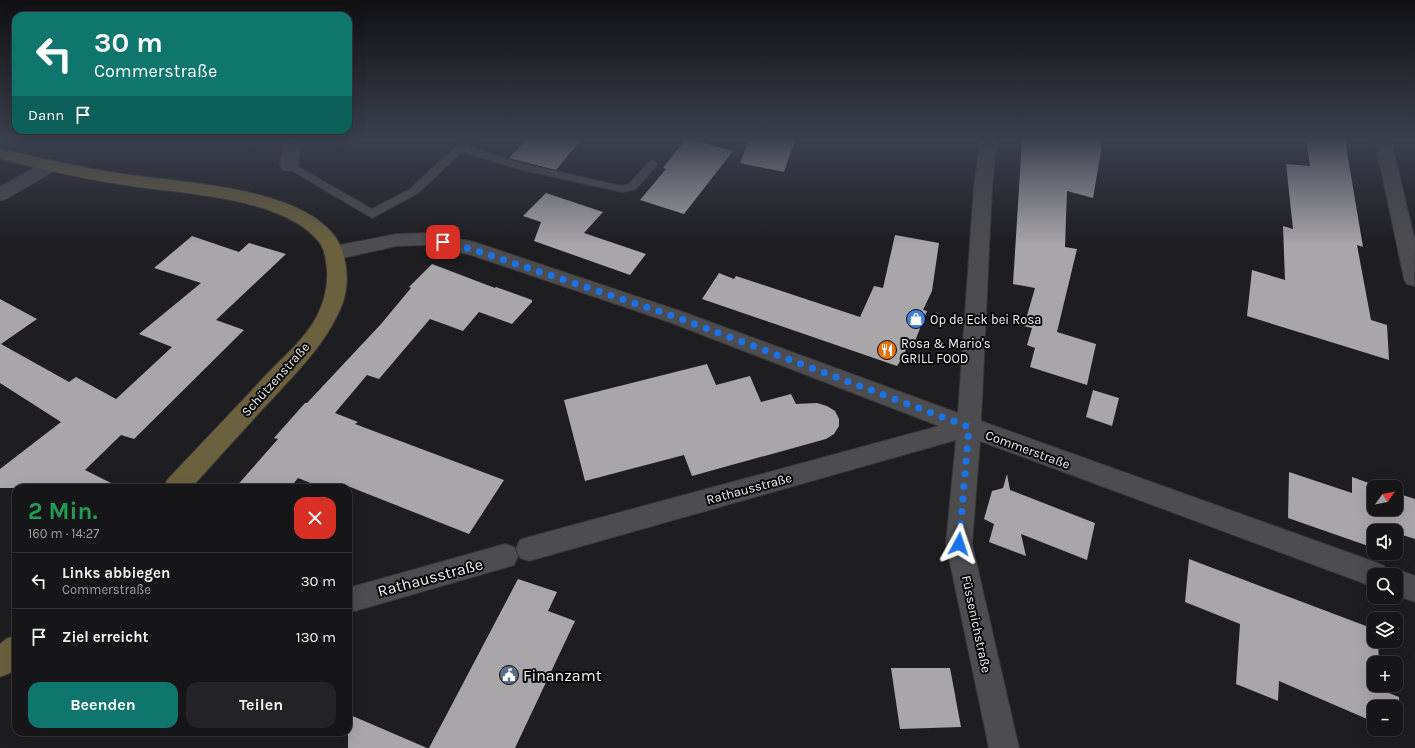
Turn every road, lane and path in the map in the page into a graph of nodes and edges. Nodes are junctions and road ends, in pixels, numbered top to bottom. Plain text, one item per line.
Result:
1 (35, 175) edge
2 (95, 175) edge
3 (305, 175) edge
4 (431, 175) edge
5 (558, 175) edge
6 (643, 175) edge
7 (984, 175) edge
8 (1391, 175) edge
9 (0, 195) edge
10 (334, 253) junction
11 (1414, 280) dead end
12 (969, 427) junction
13 (180, 484) edge
14 (1367, 572) edge
15 (1403, 585) edge
16 (1415, 589) edge
17 (355, 598) dead end
18 (12, 652) edge
19 (0, 663) edge
20 (1004, 748) edge

1 - 9 street
2 - 10 main road
3 - 4 lane
5 - 6 lane
7 - 12 street, Füssenichstraße
8 - 11 street
10 - 12 street, Commerstraße
10 - 13 main road, Schützenstraße
12 - 14 street, Commerstraße
12 - 17 street, Rathausstraße
12 - 20 street, Füssenichstraße
15 - 16 street
18 - 19 main road

